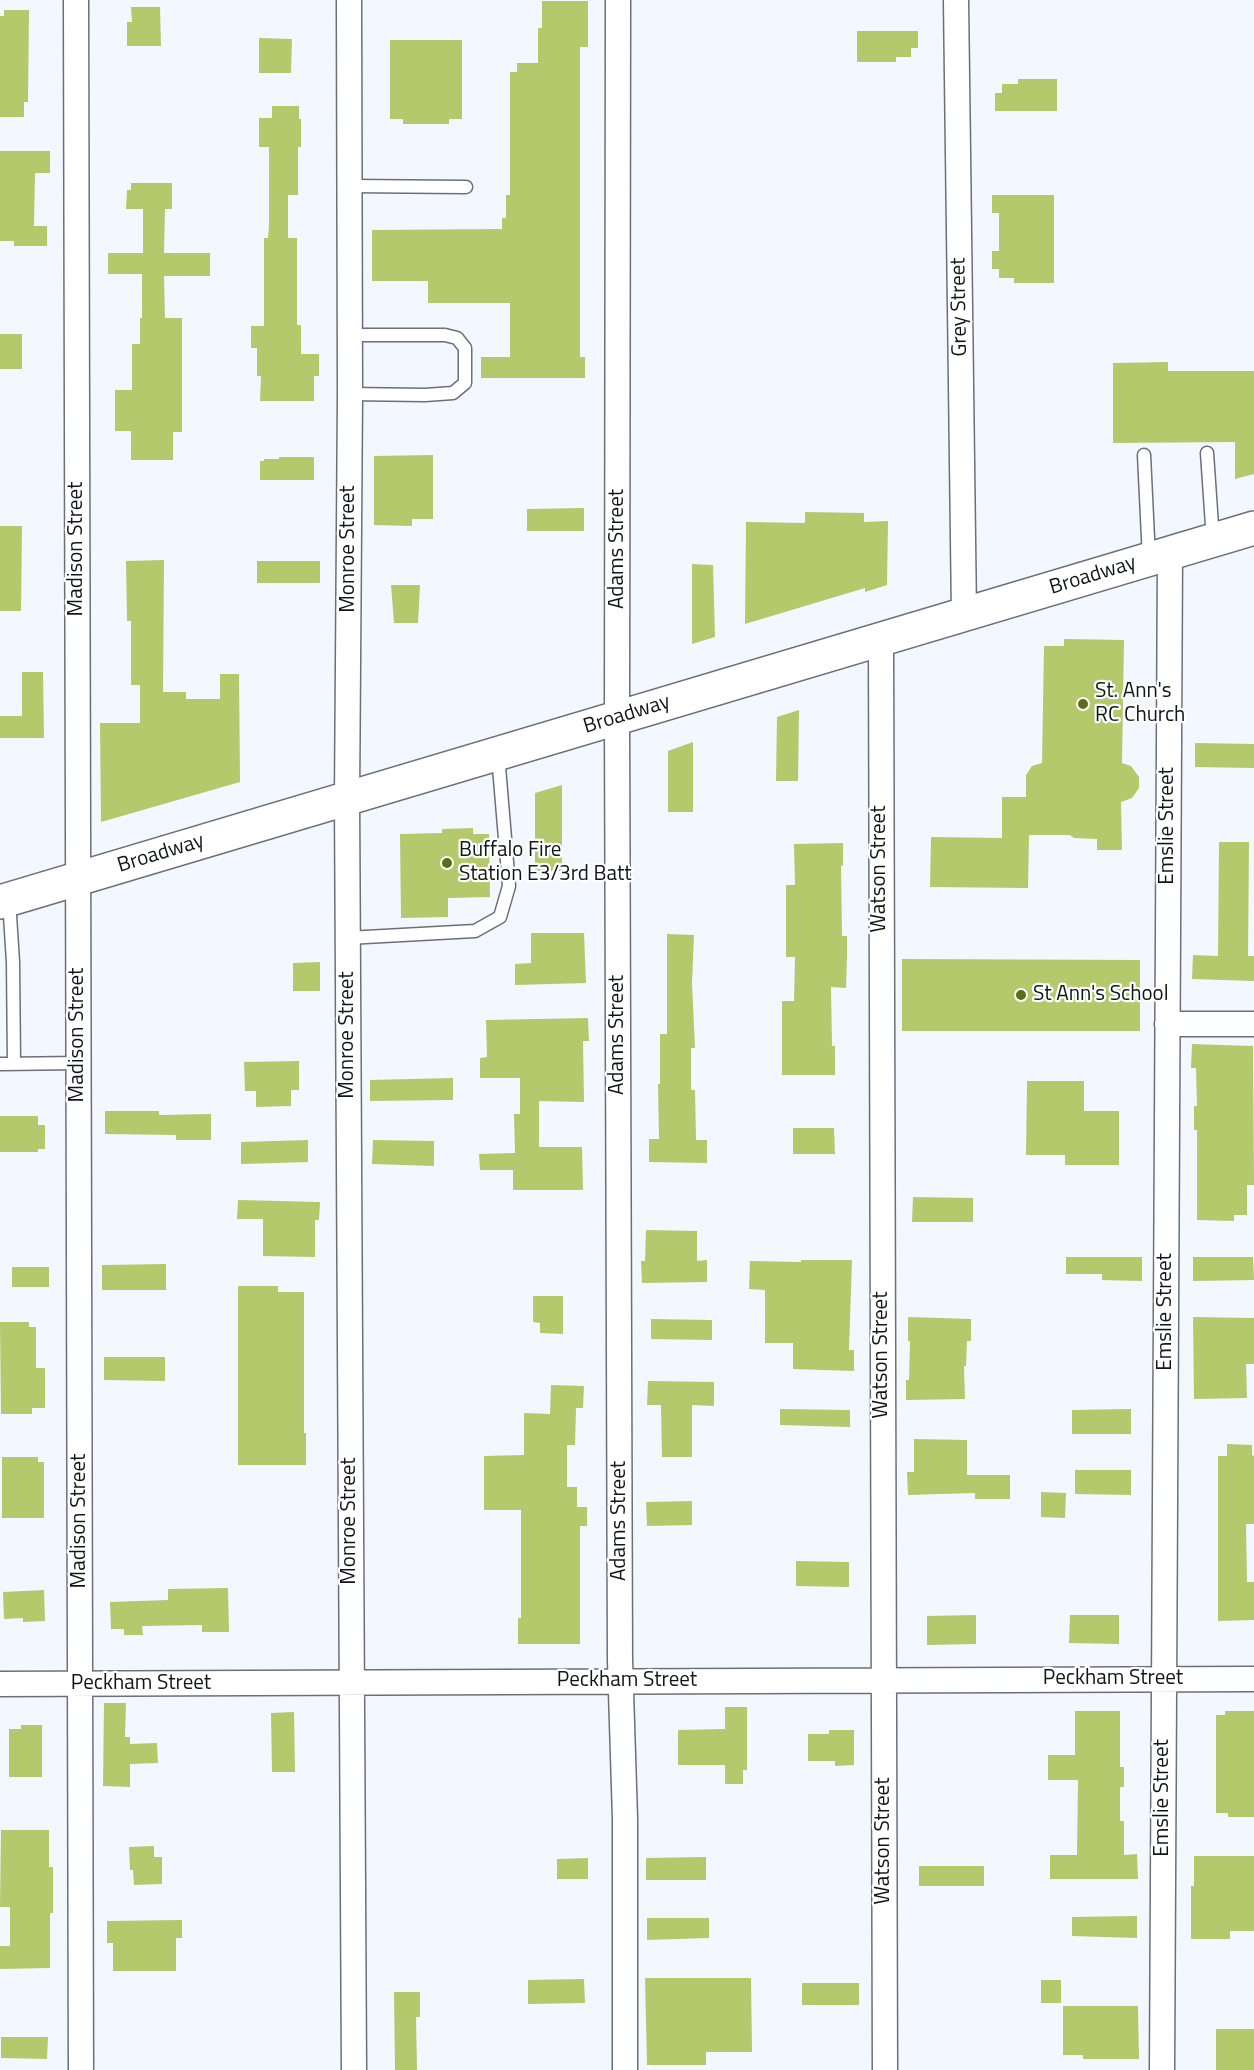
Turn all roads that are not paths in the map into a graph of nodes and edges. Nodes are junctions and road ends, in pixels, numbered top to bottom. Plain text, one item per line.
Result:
1 (76, 0) edge
2 (349, 0) edge
3 (618, 0) edge
4 (956, 0) edge
5 (349, 186) junction
6 (466, 187) dead end
7 (350, 335) junction
8 (350, 394) junction
9 (1207, 453) dead end
10 (1144, 455) dead end
11 (1254, 528) edge
12 (1213, 541) junction
13 (1160, 556) junction
14 (964, 615) junction
15 (880, 640) junction
16 (617, 718) junction
17 (498, 753) junction
18 (346, 798) junction
19 (78, 879) junction
20 (4, 900) edge
21 (347, 938) junction
22 (6, 963) edge
23 (1167, 1024) junction
24 (1254, 1024) edge
25 (79, 1063) junction
26 (0, 1064) edge
27 (14, 1064) junction
28 (1164, 1679) junction
29 (1254, 1679) edge
30 (620, 1681) junction
31 (883, 1681) junction
32 (351, 1683) junction
33 (0, 1684) edge
34 (80, 1684) junction
35 (81, 2070) edge
36 (354, 2070) edge
37 (625, 2070) edge
38 (885, 2070) edge
39 (1162, 2070) edge

1 - 19 street, Madison Street
2 - 5 street, Monroe Street
3 - 16 street, Adams Street
4 - 14 street, Grey Street
5 - 6 lane
5 - 7 street, Monroe Street
7 - 8 street, Monroe Street
7 - 8 lane
8 - 18 street, Monroe Street
9 - 12 lane
10 - 13 lane
11 - 12 main road, Broadway
12 - 13 main road, Broadway
13 - 14 main road, Broadway
13 - 23 street, Emslie Street
14 - 15 main road, Broadway
15 - 16 main road, Broadway
15 - 31 street, Watson Street
16 - 17 main road, Broadway
16 - 30 street, Adams Street
17 - 18 main road, Broadway
17 - 21 lane
18 - 19 main road, Broadway
18 - 21 street, Monroe Street
19 - 20 main road, Broadway
19 - 25 street, Madison Street
20 - 22 lane
21 - 32 street, Monroe Street
22 - 27 lane
23 - 24 street
23 - 28 street, Emslie Street
25 - 27 lane
25 - 34 street, Madison Street
26 - 27 lane
28 - 29 street, Peckham Street
28 - 31 street, Peckham Street
28 - 39 street, Emslie Street
30 - 31 street, Peckham Street
30 - 32 street, Peckham Street
30 - 37 street, Adams Street
31 - 38 street, Watson Street
32 - 34 street, Peckham Street
32 - 36 street, Monroe Street
33 - 34 street, Peckham Street
34 - 35 street, Madison Street

